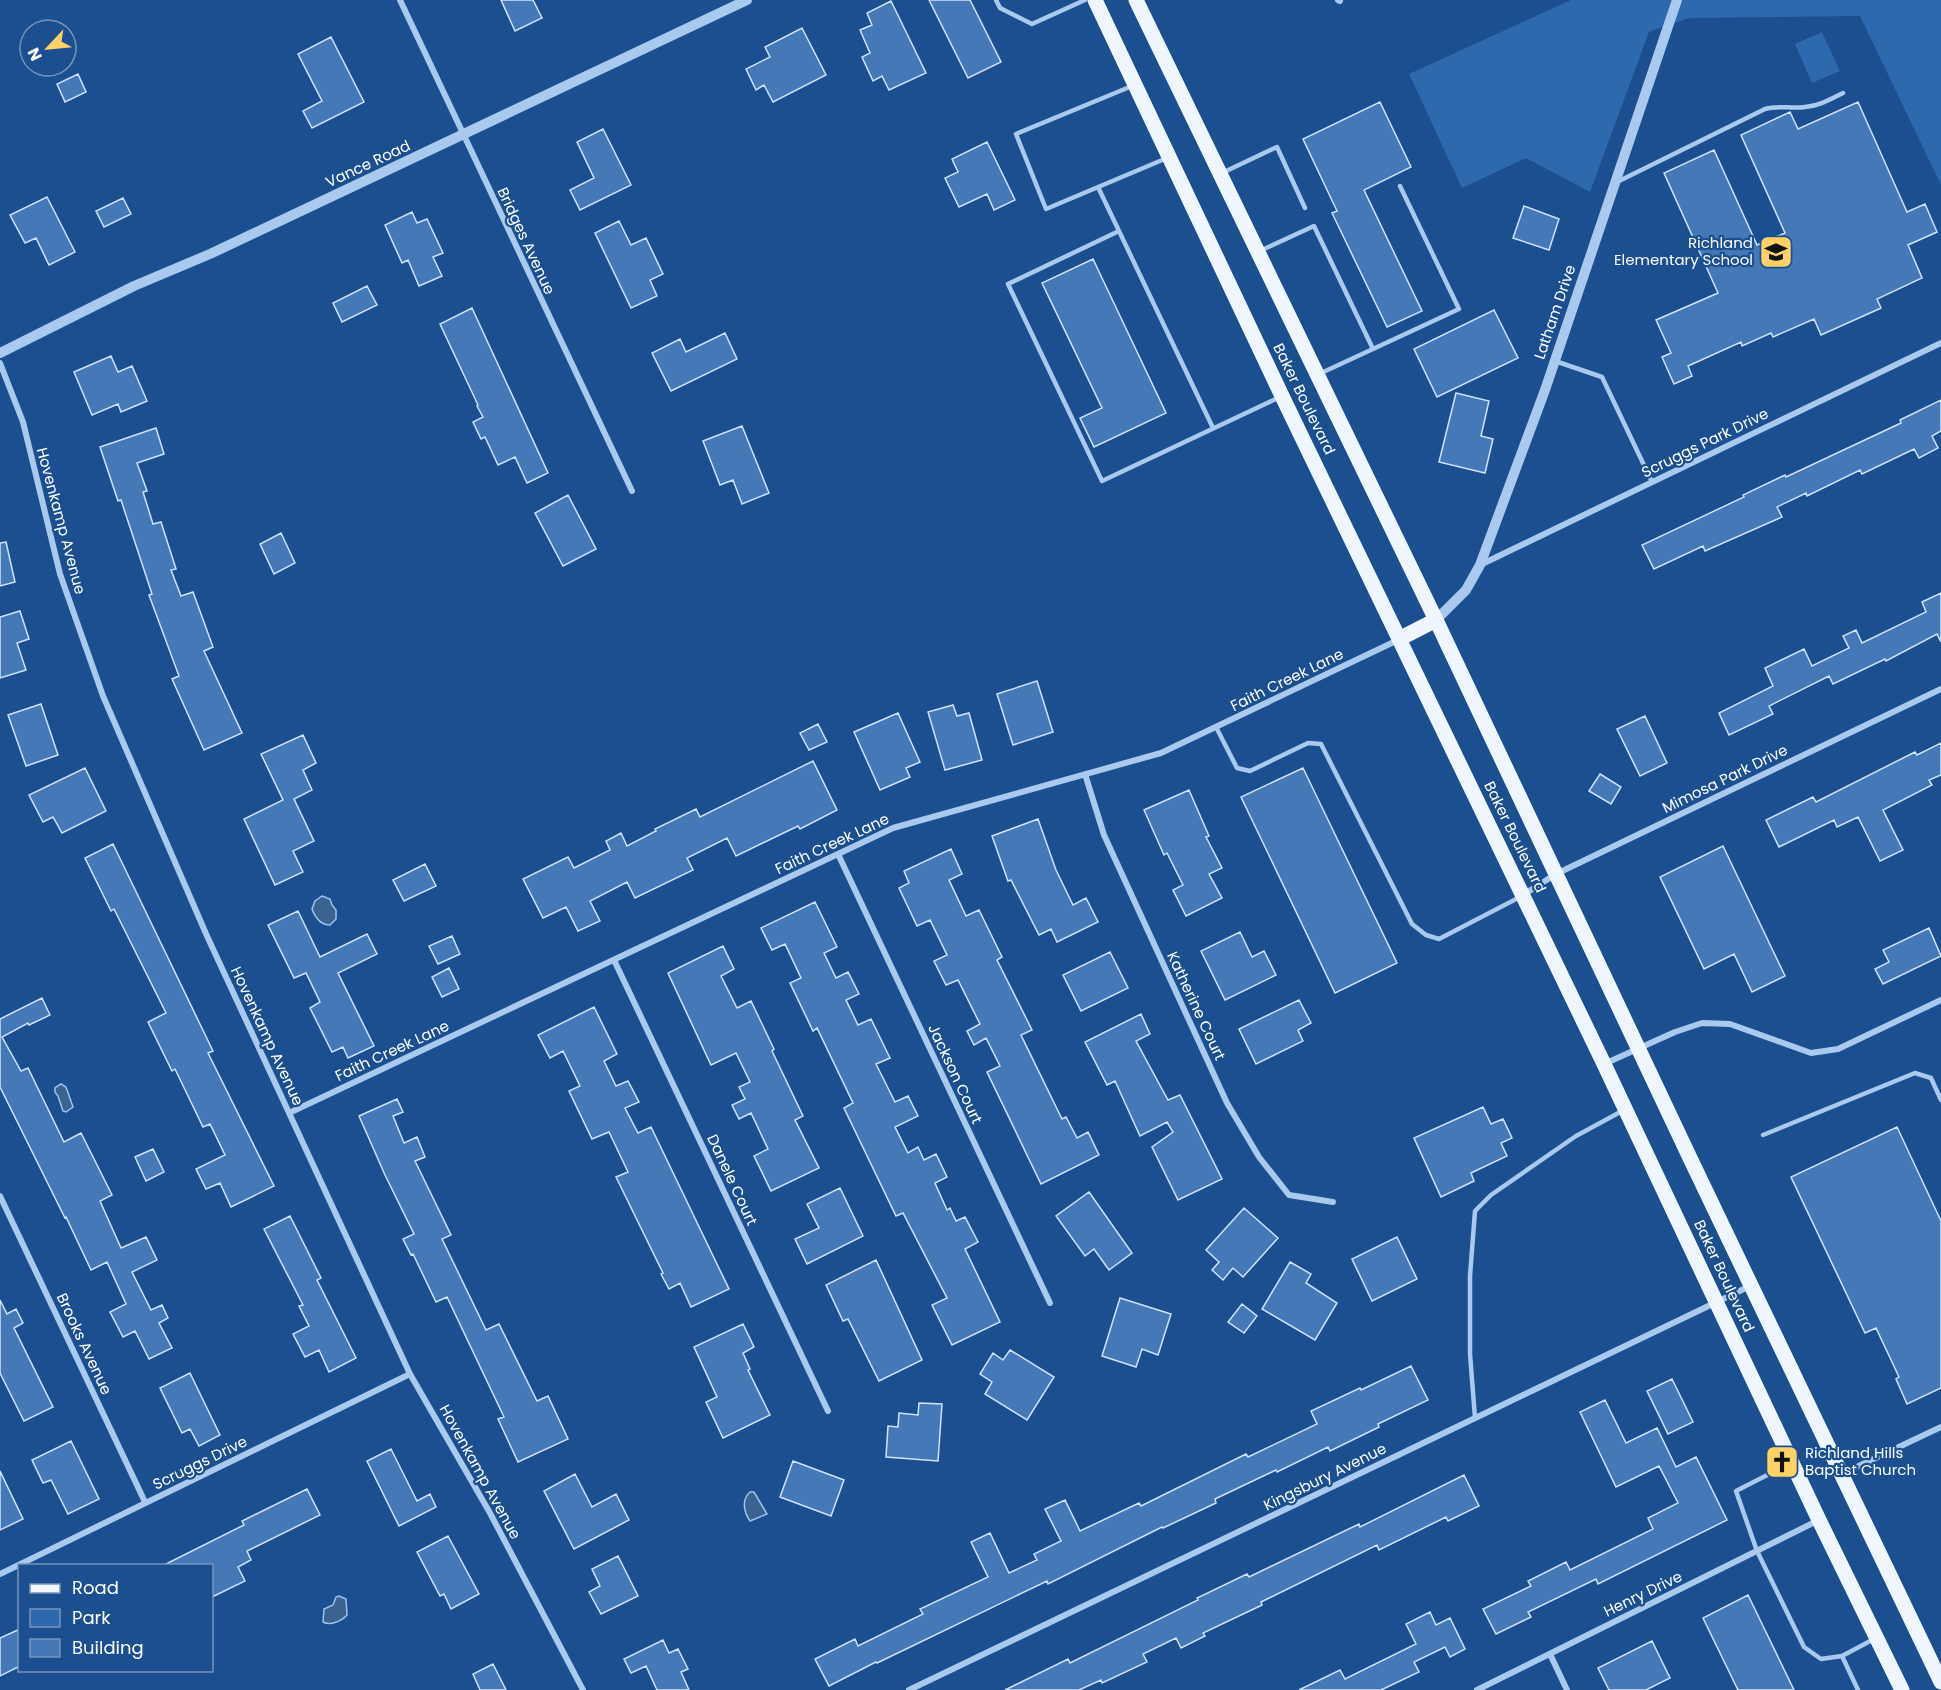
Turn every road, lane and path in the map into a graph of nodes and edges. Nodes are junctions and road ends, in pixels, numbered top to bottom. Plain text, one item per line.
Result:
1 (400, 0) edge
2 (747, 0) edge
3 (996, 0) edge
4 (1085, 0) edge
5 (1095, 0) edge
6 (1136, 0) edge
7 (1677, 0) edge
8 (1135, 85) junction
9 (1843, 93) dead end
10 (463, 135) junction
11 (1169, 157) junction
12 (1220, 174) junction
13 (1616, 182) junction
14 (1400, 186) dead end
15 (1098, 187) junction
16 (1305, 208) dead end
17 (1119, 231) junction
18 (1257, 252) junction
19 (1941, 343) edge
20 (1373, 349) junction
21 (0, 353) edge
22 (1555, 361) junction
23 (0, 363) edge
24 (1317, 375) junction
25 (1282, 396) junction
26 (1213, 428) junction
27 (1652, 482) junction
28 (632, 491) dead end
29 (1480, 565) junction
30 (1436, 620) junction
31 (1400, 639) junction
32 (1941, 689) edge
33 (1216, 727) junction
34 (1085, 774) junction
35 (838, 854) junction
36 (1556, 874) junction
37 (1522, 895) junction
38 (614, 960) junction
39 (1941, 1000) edge
40 (1638, 1048) junction
41 (1604, 1064) junction
42 (1941, 1100) edge
43 (1625, 1110) junction
44 (289, 1113) junction
45 (1763, 1135) dead end
46 (0, 1196) edge
47 (1333, 1202) dead end
48 (1751, 1285) junction
49 (1717, 1301) junction
50 (1050, 1303) dead end
51 (410, 1374) junction
52 (828, 1411) dead end
53 (1475, 1418) junction
54 (1941, 1426) edge
55 (1792, 1462) junction
56 (1842, 1474) junction
57 (145, 1502) junction
58 (1819, 1520) junction
59 (1757, 1551) junction
60 (20, 1564) edge
61 (18, 1565) edge
62 (0, 1574) edge
63 (1877, 1638) junction
64 (1550, 1654) junction
65 (1842, 1656) junction
66 (1941, 1682) edge
67 (583, 1690) edge
68 (909, 1690) edge
69 (1476, 1690) edge
70 (1567, 1690) edge
71 (1858, 1690) edge
72 (1902, 1690) edge

1 - 10 street, Bridges Avenue
2 - 10 street, Vance Road
3 - 4 lane
5 - 8 main road, Baker Boulevard
6 - 12 main road, Baker Boulevard
7 - 13 street, Latham Drive
8 - 11 main road, Baker Boulevard
8 - 15 lane
9 - 13 lane
10 - 21 street, Vance Road
10 - 28 street, Bridges Avenue
11 - 15 lane
11 - 25 main road, Baker Boulevard
12 - 16 lane
12 - 18 main road, Baker Boulevard
13 - 22 street, Latham Drive
14 - 20 lane
15 - 17 lane
17 - 26 lane
17 - 26 lane
18 - 20 lane
18 - 24 main road, Baker Boulevard
19 - 27 street, Scruggs Park Drive
20 - 24 lane
22 - 27 lane
22 - 29 street, Latham Drive
23 - 44 street, Hovenkamp Avenue
24 - 30 main road, Baker Boulevard
25 - 26 lane
25 - 31 main road, Baker Boulevard
27 - 29 street, Scruggs Park Drive
29 - 30 street, Latham Drive
30 - 31 main road
30 - 36 main road, Baker Boulevard
31 - 33 street, Faith Creek Lane
31 - 37 main road, Baker Boulevard
32 - 36 street, Mimosa Park Drive
33 - 34 street, Faith Creek Lane
33 - 37 lane
34 - 35 street, Faith Creek Lane
34 - 47 street, Katherine Court
35 - 38 street, Faith Creek Lane
35 - 50 street, Jackson Court
36 - 37 street, Mimosa Park Drive
36 - 40 main road, Baker Boulevard
37 - 41 main road, Baker Boulevard
38 - 44 street, Faith Creek Lane
38 - 52 street, Danele Court
39 - 40 street
40 - 41 street
40 - 48 main road, Baker Boulevard
41 - 43 main road, Baker Boulevard
42 - 45 lane
43 - 49 main road, Baker Boulevard
43 - 53 lane
44 - 51 street, Hovenkamp Avenue
46 - 57 street, Brooks Avenue
48 - 49 street, Kingsbury Avenue
48 - 56 main road, Baker Boulevard
49 - 53 street, Kingsbury Avenue
49 - 55 main road, Baker Boulevard
51 - 57 street, Scruggs Drive
51 - 67 street, Hovenkamp Avenue
53 - 68 street, Kingsbury Avenue
54 - 56 street
55 - 58 main road, Baker Boulevard
55 - 59 lane
56 - 66 main road, Baker Boulevard
57 - 60 street, Scruggs Drive
58 - 59 street, Henry Drive
58 - 63 main road, Baker Boulevard
59 - 64 street, Henry Drive
59 - 65 lane
61 - 62 street, Scruggs Drive
63 - 65 lane
63 - 72 main road, Baker Boulevard
64 - 69 street, Henry Drive
64 - 70 street
65 - 71 lane

